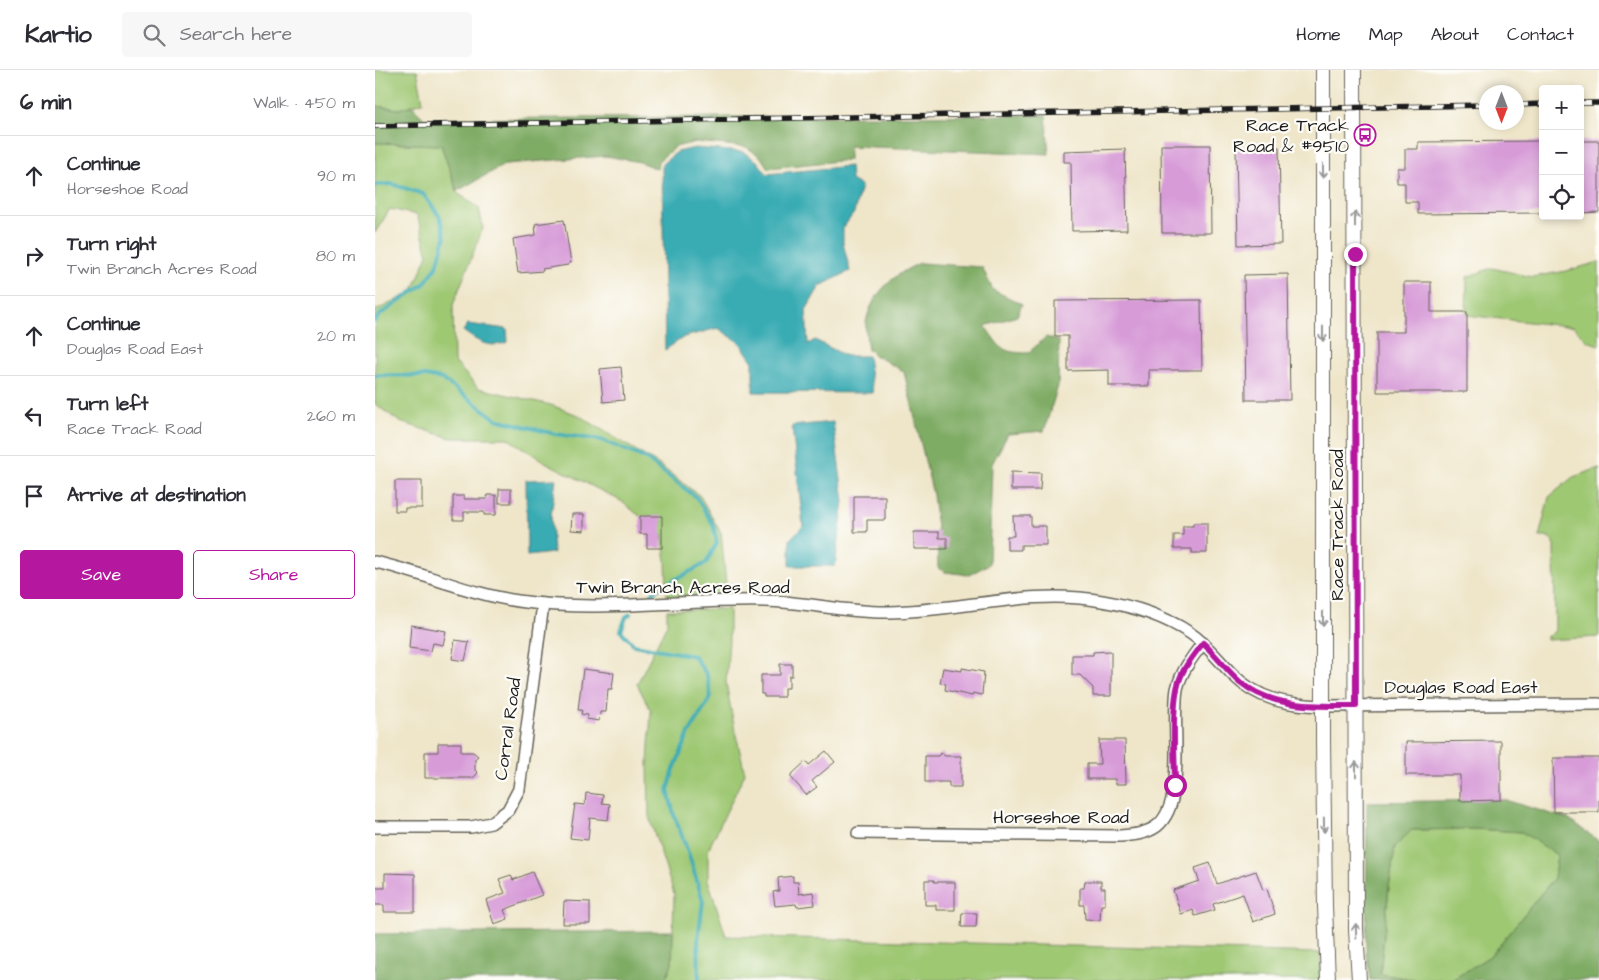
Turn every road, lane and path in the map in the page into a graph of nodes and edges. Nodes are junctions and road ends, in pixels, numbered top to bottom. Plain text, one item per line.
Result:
1 (1323, 70) edge
2 (1354, 70) edge
3 (375, 562) edge
4 (543, 604) junction
5 (1203, 643) junction
6 (1599, 704) edge
7 (1323, 706) junction
8 (1356, 706) junction
9 (375, 826) edge
10 (858, 833) dead end
11 (1328, 980) edge
12 (1359, 980) edge

1 -> 7 main road, Race Track Road
8 -> 2 main road, Race Track Road
3 - 4 street, Twin Branch Acres Road
4 - 5 street, Twin Branch Acres Road
4 - 9 street, Corral Road
5 - 7 street, Twin Branch Acres Road
5 - 10 street, Horseshoe Road
6 - 8 street, Douglas Road East
7 - 8 street, Douglas Road East
7 -> 11 main road, Race Track Road
12 -> 8 main road, Race Track Road

